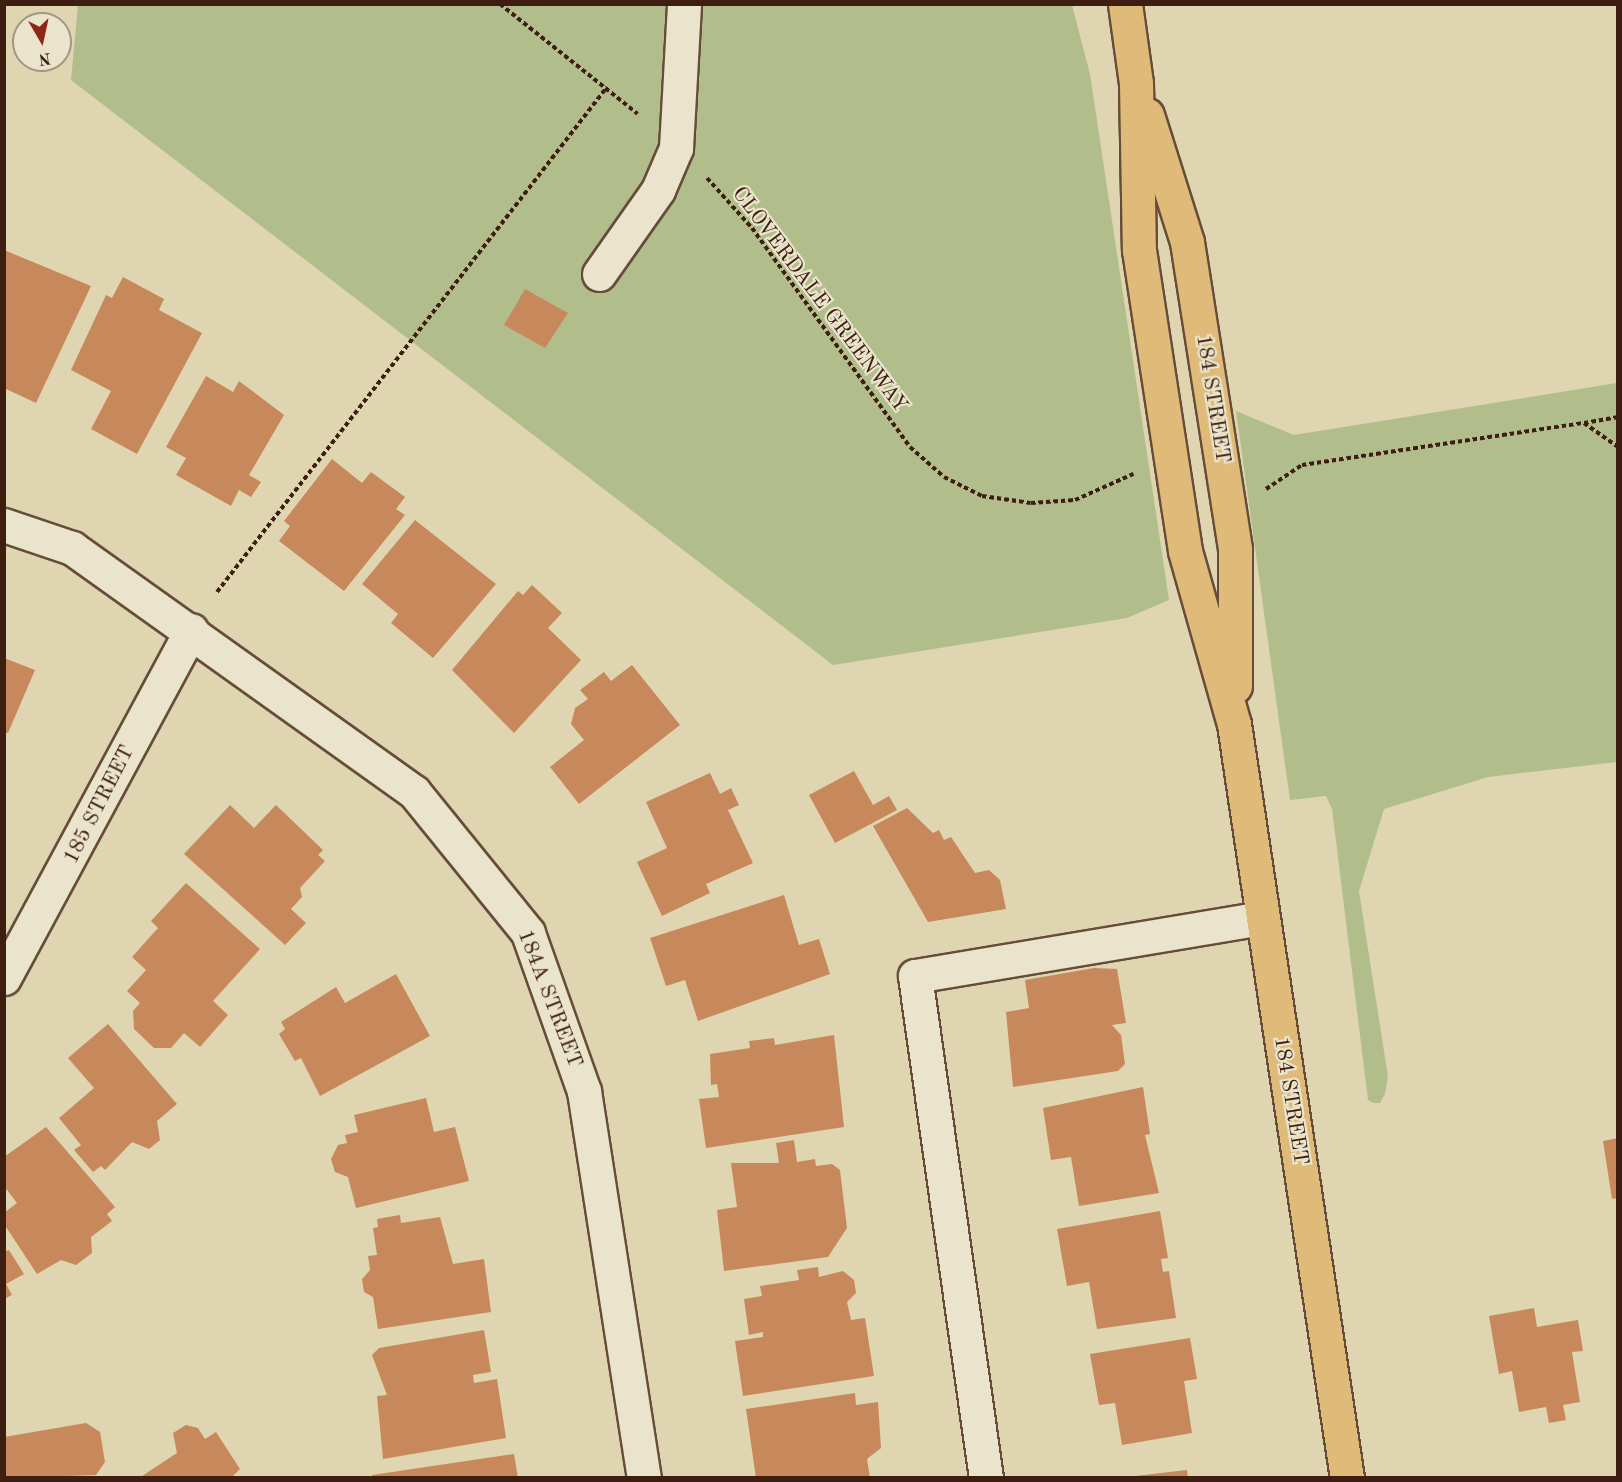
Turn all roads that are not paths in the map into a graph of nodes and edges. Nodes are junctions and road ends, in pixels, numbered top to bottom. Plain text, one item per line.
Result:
1 (684, 4) edge
2 (1125, 4) edge
3 (1136, 83) junction
4 (599, 274) dead end
5 (4, 525) edge
6 (191, 630) junction
7 (1234, 724) junction
8 (1262, 918) junction
9 (4, 978) edge
10 (644, 1478) edge
11 (986, 1478) edge
12 (1347, 1478) edge

1 - 4 street
2 - 3 main road, 184 STREET
3 - 7 main road, 184 STREET
3 - 7 main road, 184 STREET
5 - 6 street, 184A STREET
6 - 9 street, 185 STREET
6 - 10 street, 184A STREET
7 - 8 main road, 184 STREET
8 - 11 street
8 - 12 main road, 184 STREET

